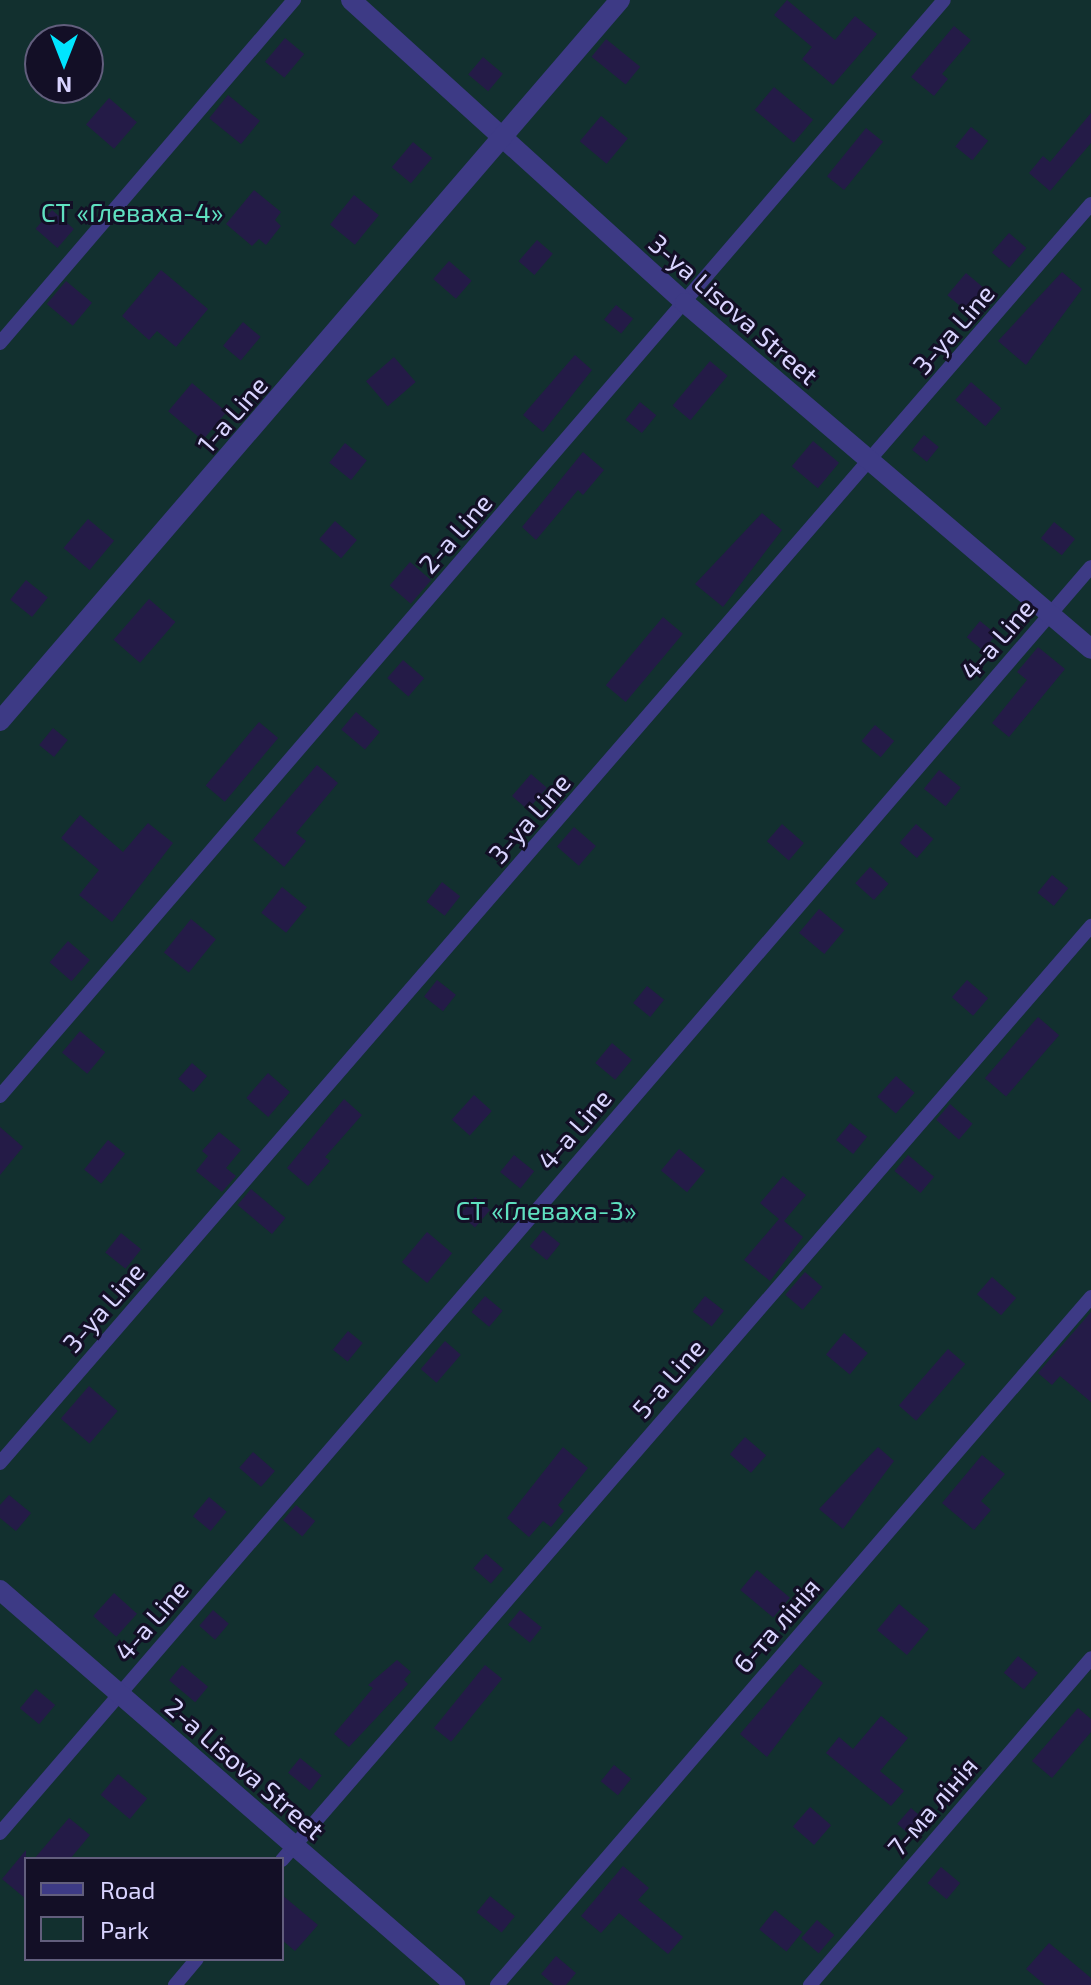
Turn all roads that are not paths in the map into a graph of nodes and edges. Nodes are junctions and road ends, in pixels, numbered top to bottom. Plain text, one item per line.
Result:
1 (294, 0) edge
2 (351, 0) edge
3 (620, 0) edge
4 (944, 0) edge
5 (503, 141) junction
6 (1091, 204) edge
7 (685, 303) junction
8 (0, 343) edge
9 (871, 461) junction
10 (1091, 567) edge
11 (1050, 615) junction
12 (1091, 649) edge
13 (0, 721) edge
14 (1091, 926) edge
15 (0, 1096) edge
16 (1091, 1297) edge
17 (0, 1463) edge
18 (0, 1590) edge
19 (1091, 1658) edge
20 (119, 1694) junction
21 (0, 1833) edge
22 (288, 1853) edge
23 (195, 1961) edge
24 (175, 1985) edge
25 (455, 1985) edge
26 (497, 1985) edge
27 (810, 1985) edge

1 - 8 lane
2 - 5 street, 3-ya Lisova Street
3 - 5 street, 1-a Line
4 - 7 lane, 2-a Line
5 - 7 street, 3-ya Lisova Street
5 - 13 street, 1-a Line
6 - 9 lane, 3-ya Line
7 - 9 street, 3-ya Lisova Street
7 - 15 lane, 2-a Line
9 - 11 street, 3-ya Lisova Street
9 - 17 lane, 3-ya Line
10 - 11 lane, 4-a Line
11 - 12 street, 3-ya Lisova Street
11 - 20 lane, 4-a Line
14 - 22 lane, 5-a Line
16 - 26 lane, 6-та лінія
18 - 20 street, 2-a Lisova Street
19 - 27 lane, 7-ма лінія
20 - 21 lane, 4-a Line
20 - 22 street, 2-a Lisova Street
22 - 25 street, 2-a Lisova Street
23 - 24 lane

